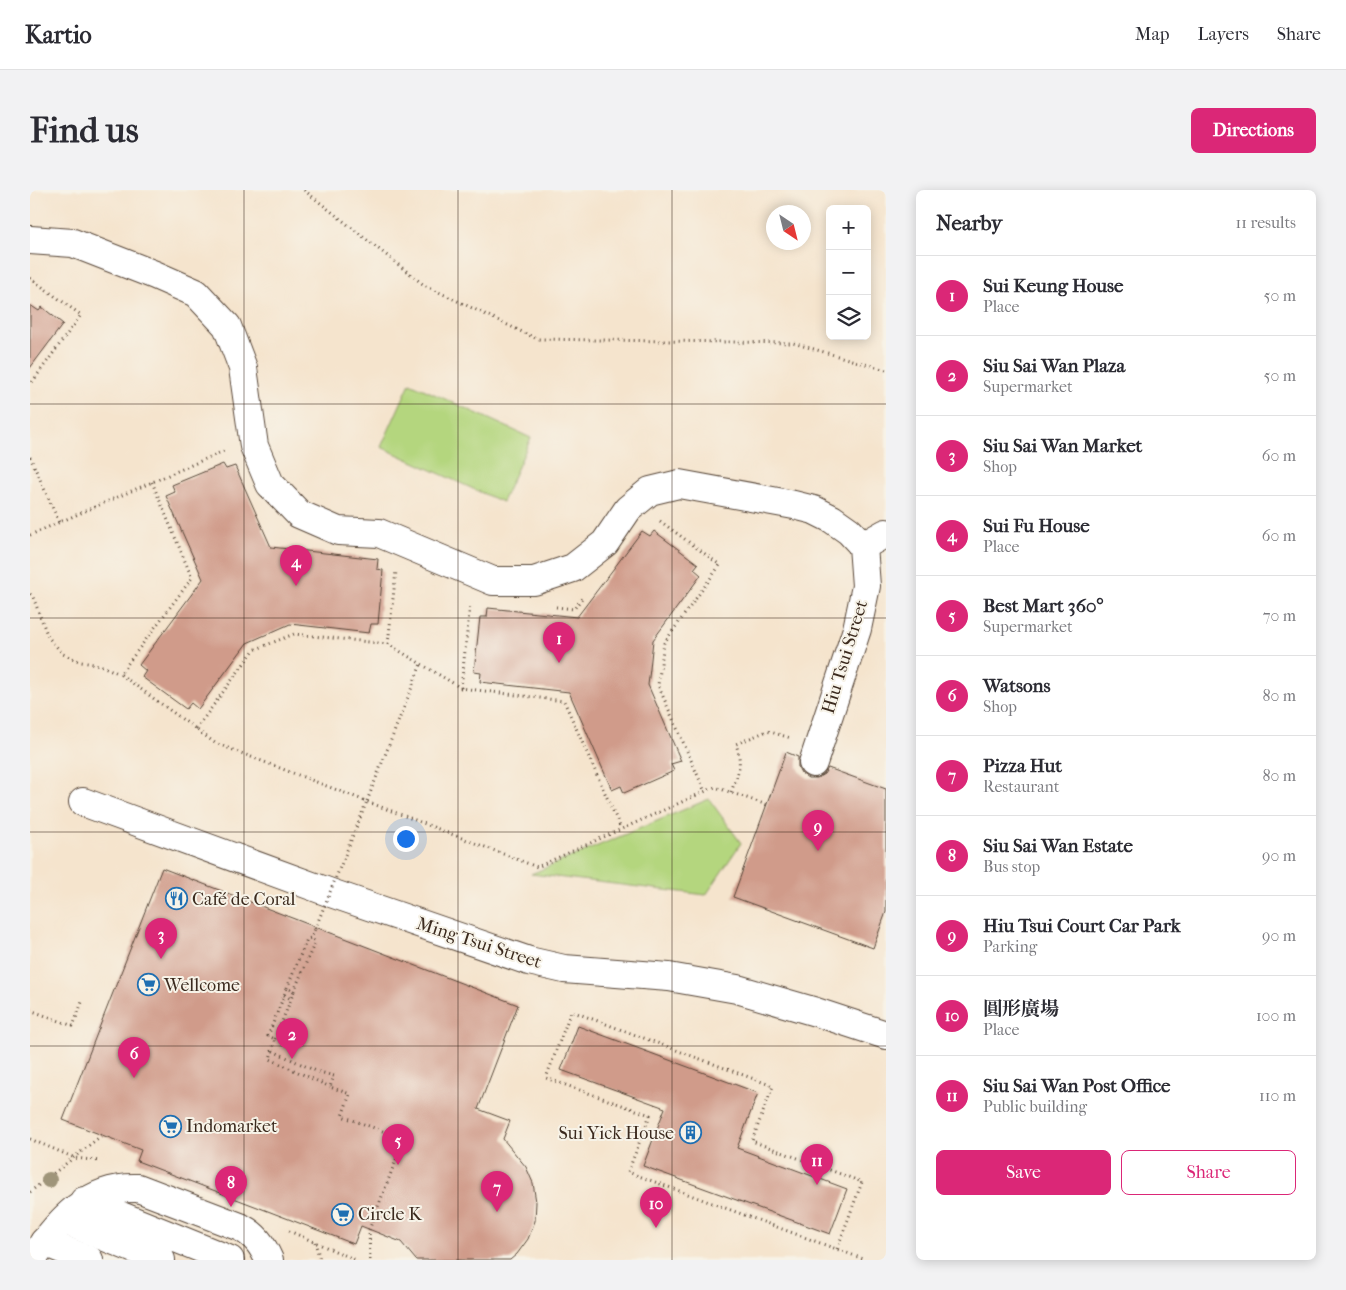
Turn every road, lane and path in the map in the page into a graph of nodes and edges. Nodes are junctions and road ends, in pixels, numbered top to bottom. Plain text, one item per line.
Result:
1 (304, 190) edge
2 (30, 240) edge
3 (30, 278) edge
4 (886, 370) edge
5 (30, 385) edge
6 (30, 457) edge
7 (152, 482) dead end
8 (886, 533) edge
9 (30, 534) edge
10 (863, 546) junction
11 (397, 562) dead end
12 (30, 594) edge
13 (470, 598) dead end
14 (388, 644) junction
15 (421, 664) junction
16 (120, 674) junction
17 (461, 688) junction
18 (196, 729) junction
19 (816, 754) joint
20 (731, 792) junction
21 (367, 801) junction
22 (84, 802) dead end
23 (767, 805) dead end
24 (621, 829) junction
25 (311, 938) junction
26 (287, 988) junction
27 (294, 991) junction
28 (284, 995) junction
29 (291, 999) junction
30 (82, 1002) dead end
31 (30, 1010) edge
32 (886, 1036) edge
33 (275, 1039) junction
34 (273, 1051) junction
35 (330, 1087) junction
36 (101, 1136) dead end
37 (30, 1139) edge
38 (75, 1158) junction
39 (30, 1192) edge
40 (84, 1201) junction
41 (64, 1220) junction
42 (315, 1241) dead end
43 (837, 1249) junction
44 (38, 1251) edge
45 (89, 1260) edge
46 (161, 1260) edge
47 (230, 1260) edge
48 (269, 1260) edge
49 (320, 1260) edge
50 (370, 1260) edge
51 (866, 1260) edge

1 - 4 path
2 - 10 lane
3 - 5 path
6 - 9 path
7 - 16 path
8 - 10 lane
10 - 19 lane, Hiu Tsui Street
11 - 14 path
12 - 16 path
13 - 17 path
14 - 15 path
14 - 18 path
15 - 17 path
15 - 21 path
16 - 18 path
17 - 24 path
18 - 21 path
19 - 20 path
20 - 23 path
20 - 24 path
21 - 24 path
21 - 25 path, bridge
22 - 32 lane, Ming Tsui Street
25 - 26 path
25 - 27 path
26 - 27 path
26 - 28 path
27 - 29 path
28 - 29 path
28 - 33 path
29 - 33 path
30 - 31 path
33 - 34 path
34 - 35 path
34 - 35 path
35 - 50 path
36 - 38 path
37 - 38 path
38 - 39 path
40 - 41 lane
40 - 47 lane
40 - 48 lane
41 - 44 lane
41 - 46 lane
42 - 49 path
43 - 43 path
43 - 51 path
44 - 45 lane

